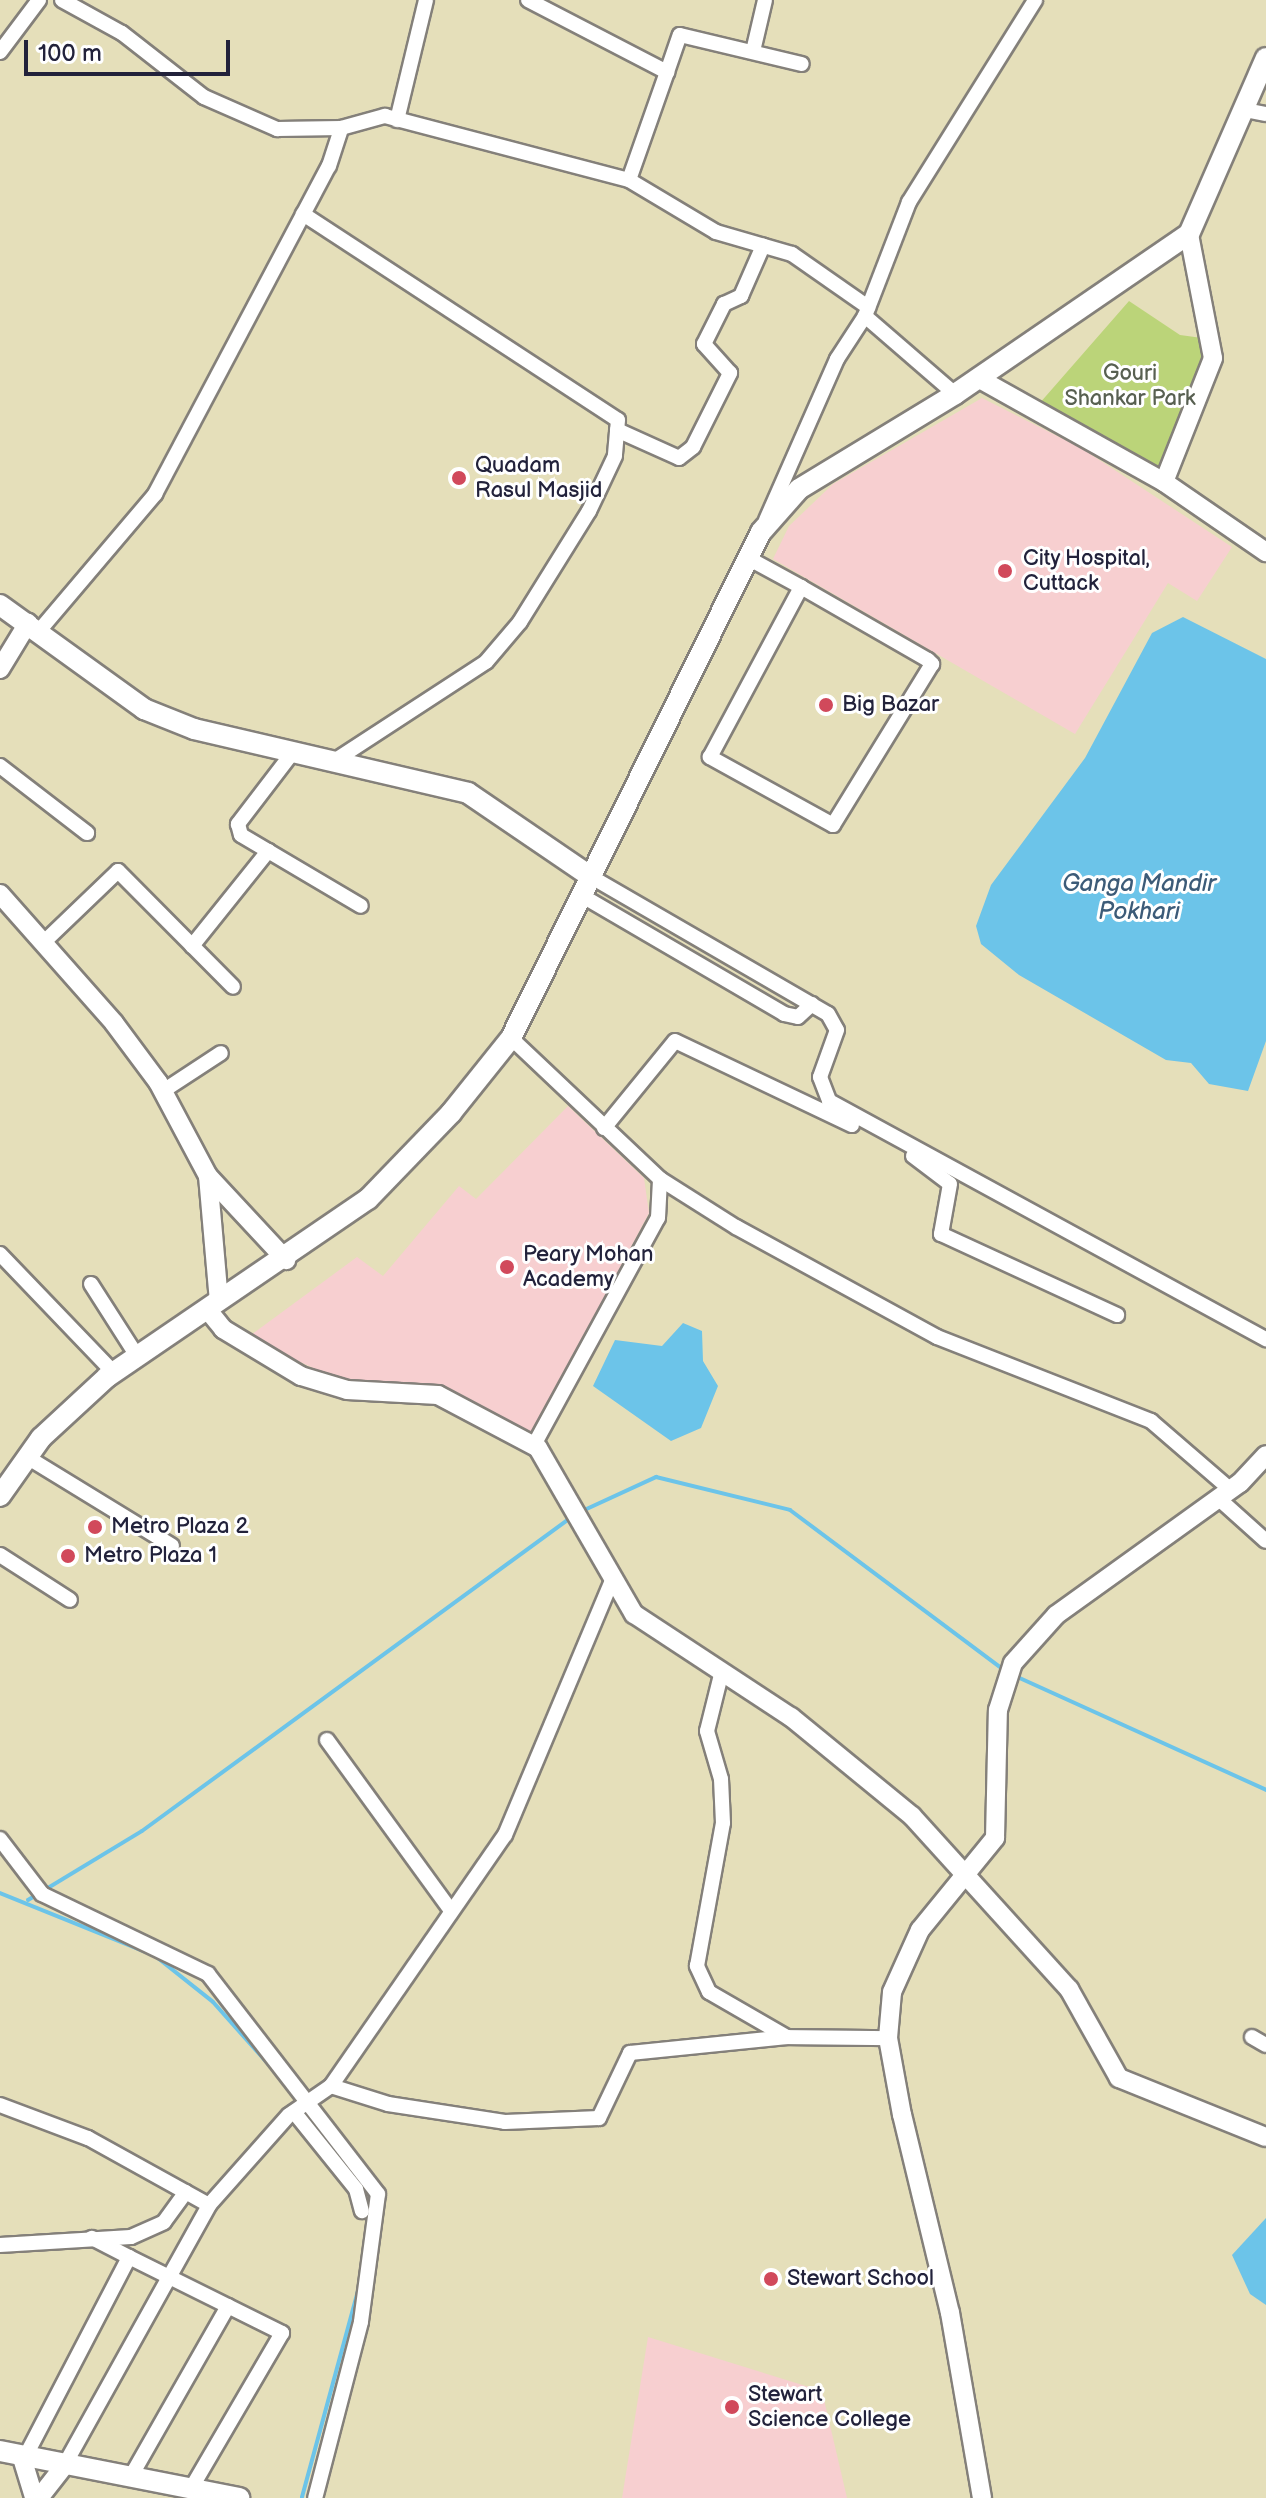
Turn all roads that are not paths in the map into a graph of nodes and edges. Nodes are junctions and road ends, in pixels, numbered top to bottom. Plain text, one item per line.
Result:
1 (39, 0) edge
2 (62, 0) edge
3 (426, 0) edge
4 (528, 0) edge
5 (765, 0) edge
6 (1035, 0) edge
7 (754, 47) junction
8 (0, 52) edge
9 (1266, 58) edge
10 (802, 64) dead end
11 (667, 72) junction
12 (1245, 110) junction
13 (1266, 114) edge
14 (397, 120) junction
15 (341, 128) junction
16 (629, 180) junction
17 (303, 214) junction
18 (1189, 234) junction
19 (763, 246) junction
20 (866, 312) junction
21 (978, 378) junction
22 (955, 394) junction
23 (617, 430) junction
24 (1164, 482) junction
25 (761, 532) junction
26 (1266, 552) edge
27 (746, 557) junction
28 (801, 587) junction
29 (0, 605) edge
30 (34, 627) junction
31 (0, 669) edge
32 (293, 752) junction
33 (334, 761) junction
34 (0, 766) edge
35 (87, 833) dead end
36 (268, 851) junction
37 (588, 875) junction
38 (0, 894) edge
39 (579, 894) junction
40 (361, 906) dead end
41 (43, 943) junction
42 (192, 946) junction
43 (233, 987) dead end
44 (812, 1004) junction
45 (511, 1038) junction
46 (221, 1053) dead end
47 (163, 1091) junction
48 (604, 1128) junction
49 (208, 1176) junction
50 (660, 1179) junction
51 (0, 1254) edge
52 (286, 1260) junction
53 (91, 1284) dead end
54 (213, 1305) junction
55 (1117, 1315) dead end
56 (1266, 1339) edge
57 (137, 1356) junction
58 (113, 1372) junction
59 (534, 1445) junction
60 (1266, 1455) edge
61 (27, 1457) junction
62 (1225, 1494) junction
63 (0, 1496) edge
64 (1266, 1541) edge
65 (172, 1546) dead end
66 (0, 1555) edge
67 (612, 1581) junction
68 (70, 1600) dead end
69 (721, 1675) junction
70 (327, 1740) dead end
71 (0, 1839) edge
72 (968, 1871) junction
73 (450, 1909) junction
74 (787, 2037) junction
75 (1252, 2037) dead end
76 (888, 2038) junction
77 (1266, 2045) edge
78 (331, 2086) junction
79 (311, 2101) junction
80 (0, 2105) edge
81 (294, 2112) junction
82 (1266, 2137) edge
83 (186, 2192) junction
84 (209, 2205) junction
85 (362, 2211) dead end
86 (92, 2238) junction
87 (0, 2245) edge
88 (129, 2257) junction
89 (169, 2278) junction
90 (228, 2306) junction
91 (0, 2451) edge
92 (23, 2461) junction
93 (64, 2466) junction
94 (130, 2478) junction
95 (191, 2489) junction
96 (37, 2498) edge
97 (239, 2498) edge
98 (315, 2498) edge
99 (982, 2498) edge

1 - 8 street
2 - 15 street
3 - 14 street
4 - 11 street
5 - 7 street
6 - 20 street
7 - 10 street
7 - 11 street
9 - 12 main road
11 - 16 street
12 - 13 street
12 - 18 main road
14 - 15 street
14 - 16 street
15 - 17 street
16 - 19 street
17 - 23 street
17 - 30 street
18 - 21 main road
18 - 24 street
19 - 20 street
19 - 23 street
20 - 22 street
20 - 25 street
21 - 22 main road
21 - 24 street
22 - 25 main road
23 - 33 street
24 - 26 street
25 - 27 main road
27 - 28 street
27 - 37 main road
28 - 28 street
29 - 30 main road
30 - 31 street
30 - 32 main road
32 - 33 main road
32 - 36 street
33 - 37 main road
34 - 35 street
36 - 40 street
36 - 42 street
37 - 39 main road
37 - 44 street
38 - 41 street
39 - 44 street
39 - 45 main road
41 - 42 street
41 - 47 street
42 - 43 street
44 - 56 street
45 - 48 street
45 - 52 main road
46 - 47 street
47 - 49 street
48 - 50 street
48 - 55 street
49 - 52 street
49 - 54 street
50 - 59 street
50 - 62 street
51 - 58 street
52 - 54 main road
53 - 57 street
54 - 57 main road
54 - 59 street
57 - 58 main road
58 - 61 main road
59 - 67 street
60 - 62 street
61 - 63 main road
61 - 65 street
62 - 64 street
62 - 72 street
66 - 68 street
67 - 69 street
67 - 73 street
69 - 72 street
69 - 74 street
70 - 73 street
71 - 79 street
72 - 76 street
72 - 82 street
73 - 78 street
74 - 76 street
74 - 78 street
75 - 77 street
76 - 99 street
78 - 79 street
79 - 81 street
79 - 98 street
80 - 83 street
81 - 84 street
81 - 85 street
83 - 84 street
83 - 86 street
84 - 89 street
86 - 87 street
86 - 88 street
88 - 89 street
88 - 92 street
89 - 90 street
89 - 93 street
90 - 94 street
90 - 95 street
91 - 92 main road
92 - 93 main road
92 - 96 street
93 - 94 main road
93 - 96 street
94 - 95 main road
95 - 97 main road

